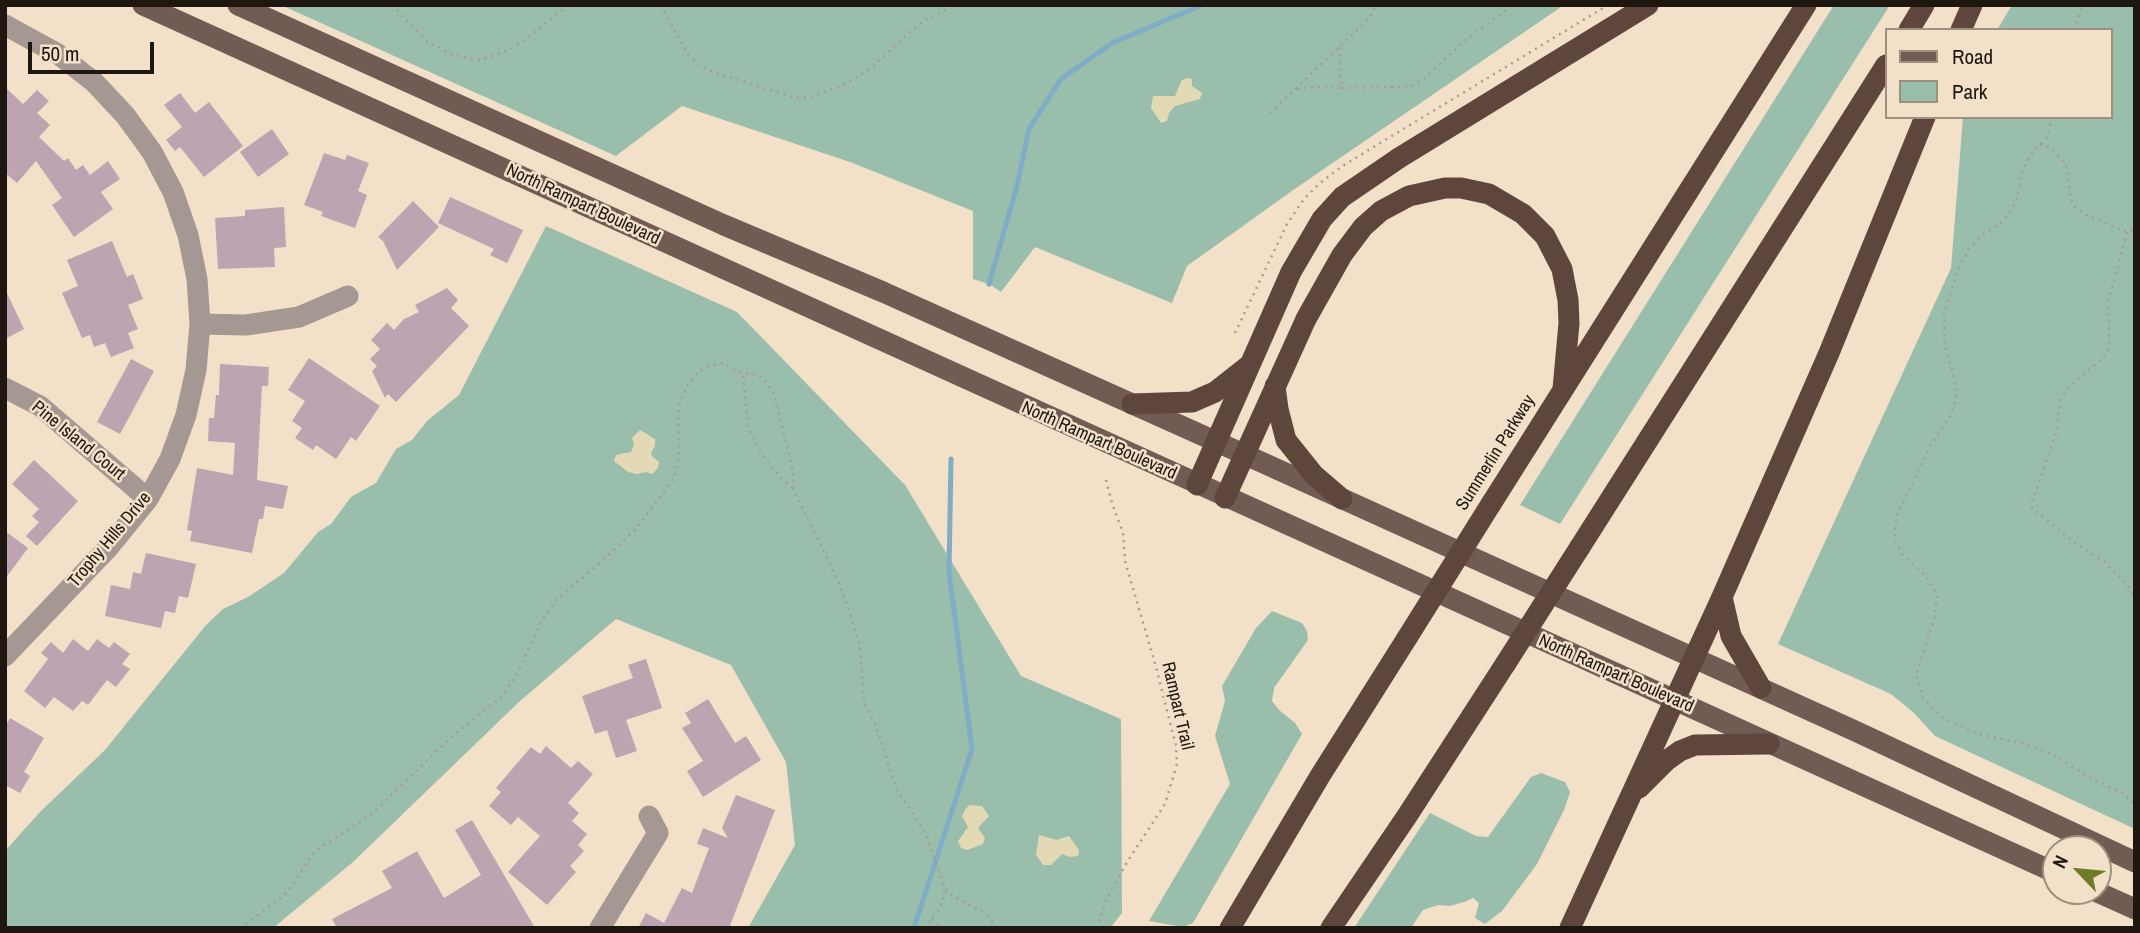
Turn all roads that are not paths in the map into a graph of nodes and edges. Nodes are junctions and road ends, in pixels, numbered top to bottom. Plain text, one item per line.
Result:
1 (144, 5) edge
2 (237, 5) edge
3 (1648, 5) edge
4 (1806, 5) edge
5 (1924, 5) edge
6 (1972, 5) edge
7 (5, 24) edge
8 (1910, 28) edge
9 (1962, 28) edge
10 (1884, 68) edge
11 (1924, 119) edge
12 (348, 296) dead end
13 (200, 324) junction
14 (1250, 365) junction
15 (1275, 386) junction
16 (5, 388) edge
17 (1563, 388) junction
18 (1132, 404) junction
19 (1217, 442) junction
20 (1245, 454) junction
21 (1198, 485) junction
22 (1225, 498) junction
23 (148, 499) junction
24 (1342, 499) junction
25 (1722, 597) junction
26 (5, 656) edge
27 (1693, 659) junction
28 (1761, 688) junction
29 (1674, 701) junction
30 (1769, 744) junction
31 (1630, 797) junction
32 (649, 816) dead end
33 (2135, 862) edge
34 (2042, 867) edge
35 (2112, 899) edge
36 (2135, 909) edge
37 (600, 928) edge
38 (1230, 928) edge
39 (1331, 928) edge
40 (1570, 928) edge

1 - 21 main road, North Rampart Boulevard
2 - 18 main road
3 - 14 highway
4 - 17 highway, Summerlin Parkway
5 - 8 highway
6 - 9 highway
7 - 13 street, Trophy Hills Drive
10 - 39 highway, bridge
11 - 25 highway
12 - 13 street
13 - 23 street, Trophy Hills Drive
14 - 18 highway
14 - 19 highway
15 - 17 highway
15 - 20 highway
15 - 24 highway
16 - 23 street, Pine Island Court
17 - 38 highway, Summerlin Parkway, bridge
18 - 19 main road
19 - 20 main road
19 - 21 highway
20 - 22 highway
20 - 24 main road
21 - 22 main road, North Rampart Boulevard
22 - 29 main road, North Rampart Boulevard
23 - 26 street, Trophy Hills Drive
24 - 27 main road
25 - 27 highway
25 - 28 highway
27 - 28 main road
27 - 29 highway
28 - 33 main road
29 - 30 main road, North Rampart Boulevard
29 - 31 highway
30 - 31 highway
30 - 34 main road, North Rampart Boulevard
31 - 40 highway
32 - 37 street
35 - 36 main road

